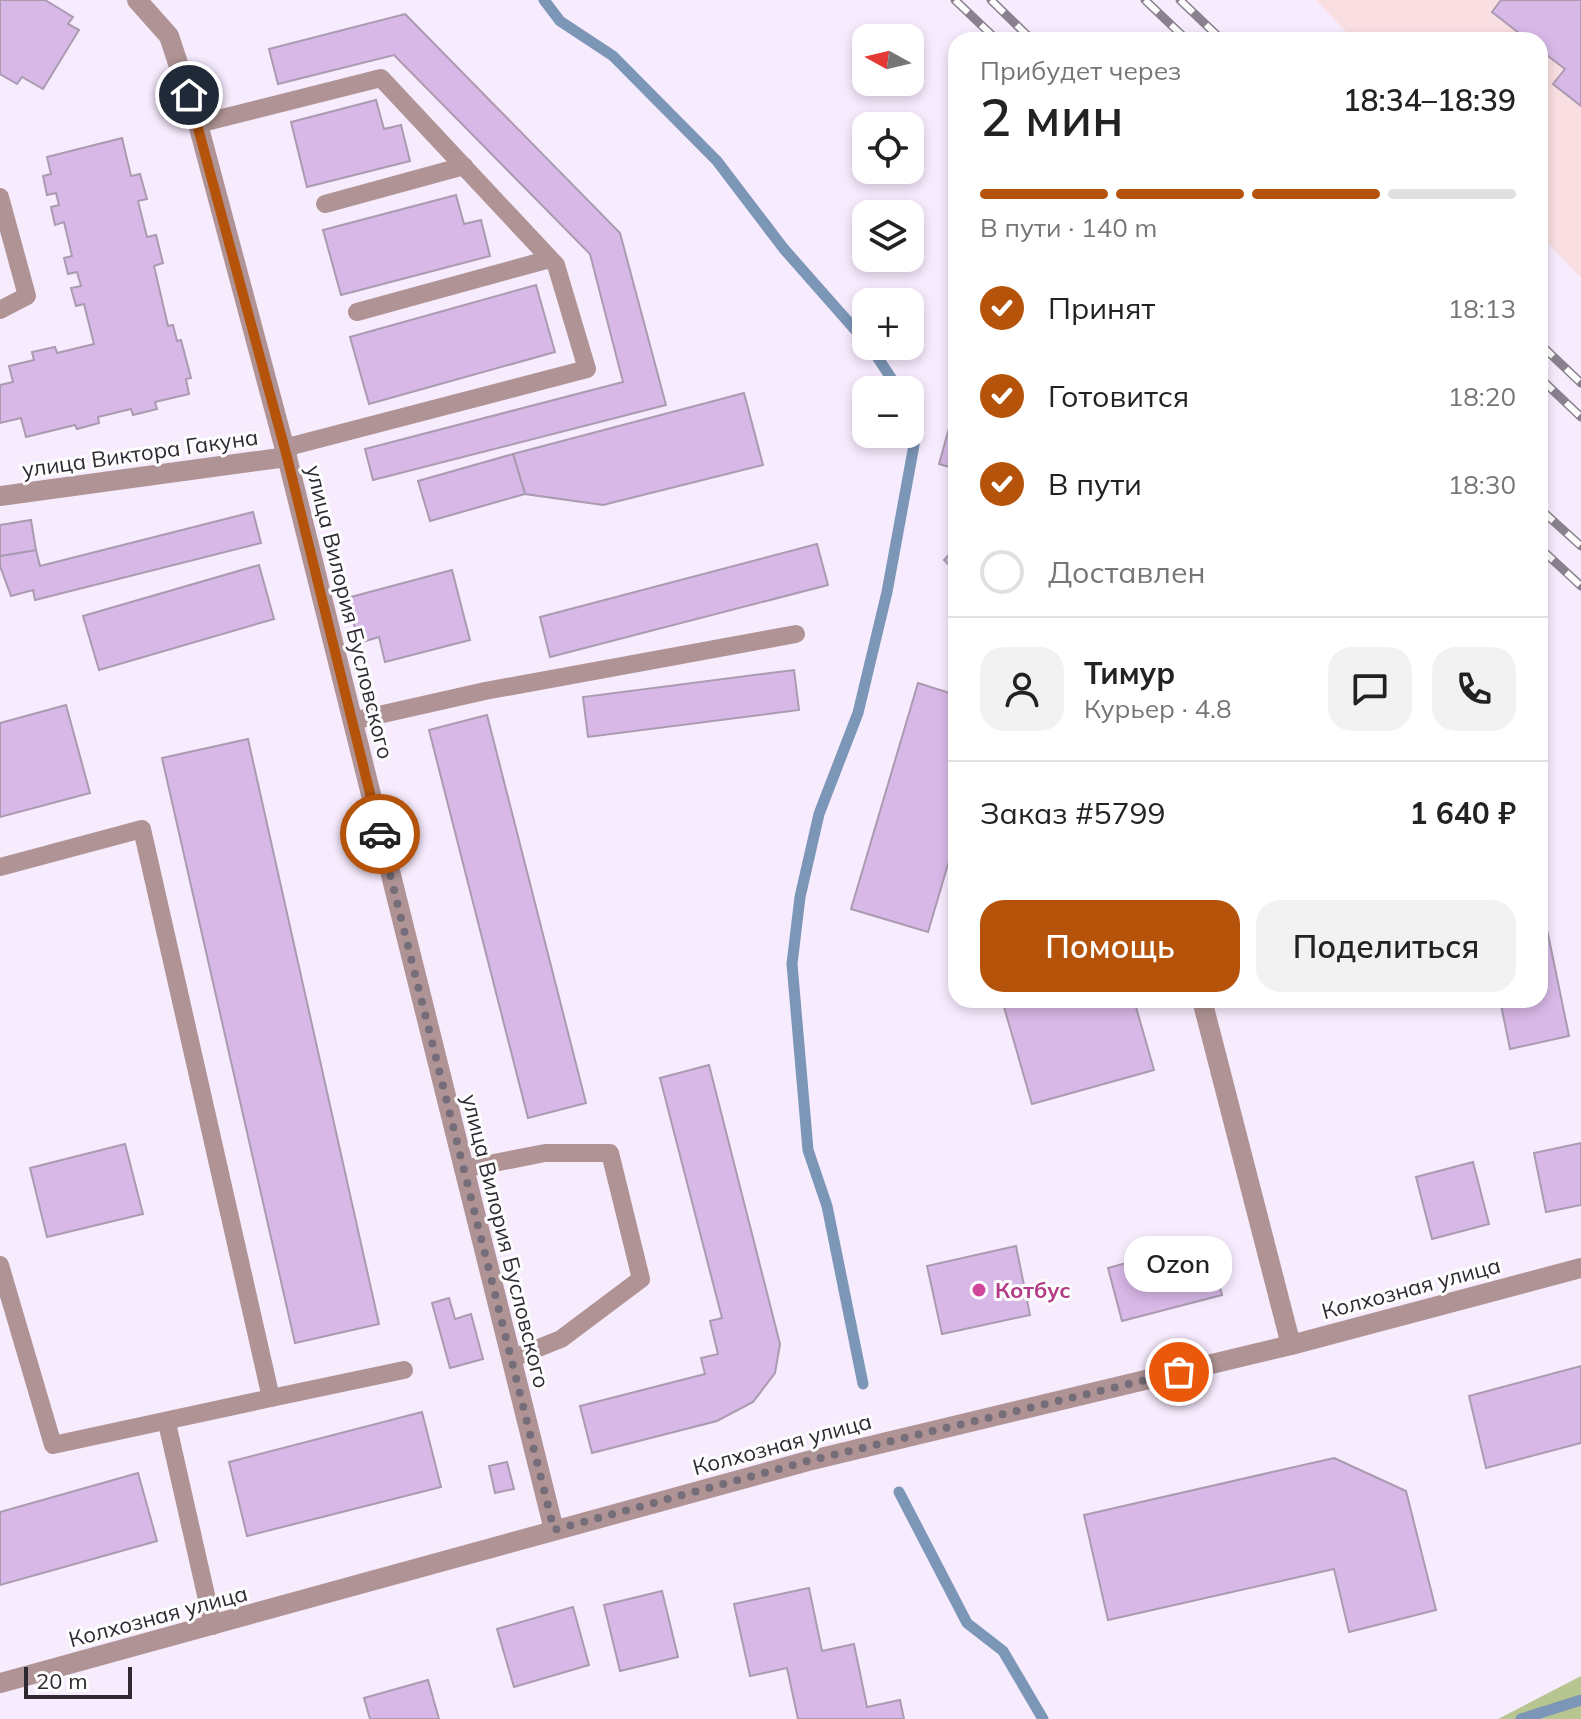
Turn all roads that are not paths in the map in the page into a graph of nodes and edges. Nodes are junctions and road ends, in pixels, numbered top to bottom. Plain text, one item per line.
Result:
1 (137, 0) edge
2 (198, 124) junction
3 (464, 166) junction
4 (0, 197) edge
5 (325, 204) dead end
6 (550, 259) junction
7 (0, 310) edge
8 (357, 312) dead end
9 (285, 453) junction
10 (0, 496) edge
11 (796, 634) dead end
12 (352, 721) junction
13 (0, 867) edge
14 (1204, 1008) edge
15 (463, 1169) junction
16 (0, 1265) edge
17 (1581, 1268) edge
18 (1291, 1345) junction
19 (511, 1359) junction
20 (404, 1370) dead end
21 (271, 1398) junction
22 (167, 1423) junction
23 (554, 1530) junction
24 (213, 1626) junction
25 (0, 1683) edge

1 - 2 street, улица Вилория Бусловского
2 - 3 lane
2 - 9 street, улица Вилория Бусловского
3 - 5 lane
3 - 6 lane
4 - 7 lane
6 - 8 lane
6 - 9 lane
9 - 10 street, улица Виктора Гакуна
9 - 12 street, улица Вилория Бусловского
11 - 12 lane
12 - 15 street, улица Вилория Бусловского
13 - 21 lane
14 - 18 street
15 - 19 street, улица Вилория Бусловского
15 - 19 lane
16 - 22 lane
17 - 18 street, Колхозная улица
18 - 23 street, Колхозная улица
19 - 23 street, улица Вилория Бусловского
20 - 21 lane
21 - 22 lane
22 - 24 lane
23 - 24 street, Колхозная улица
24 - 25 street, Колхозная улица

